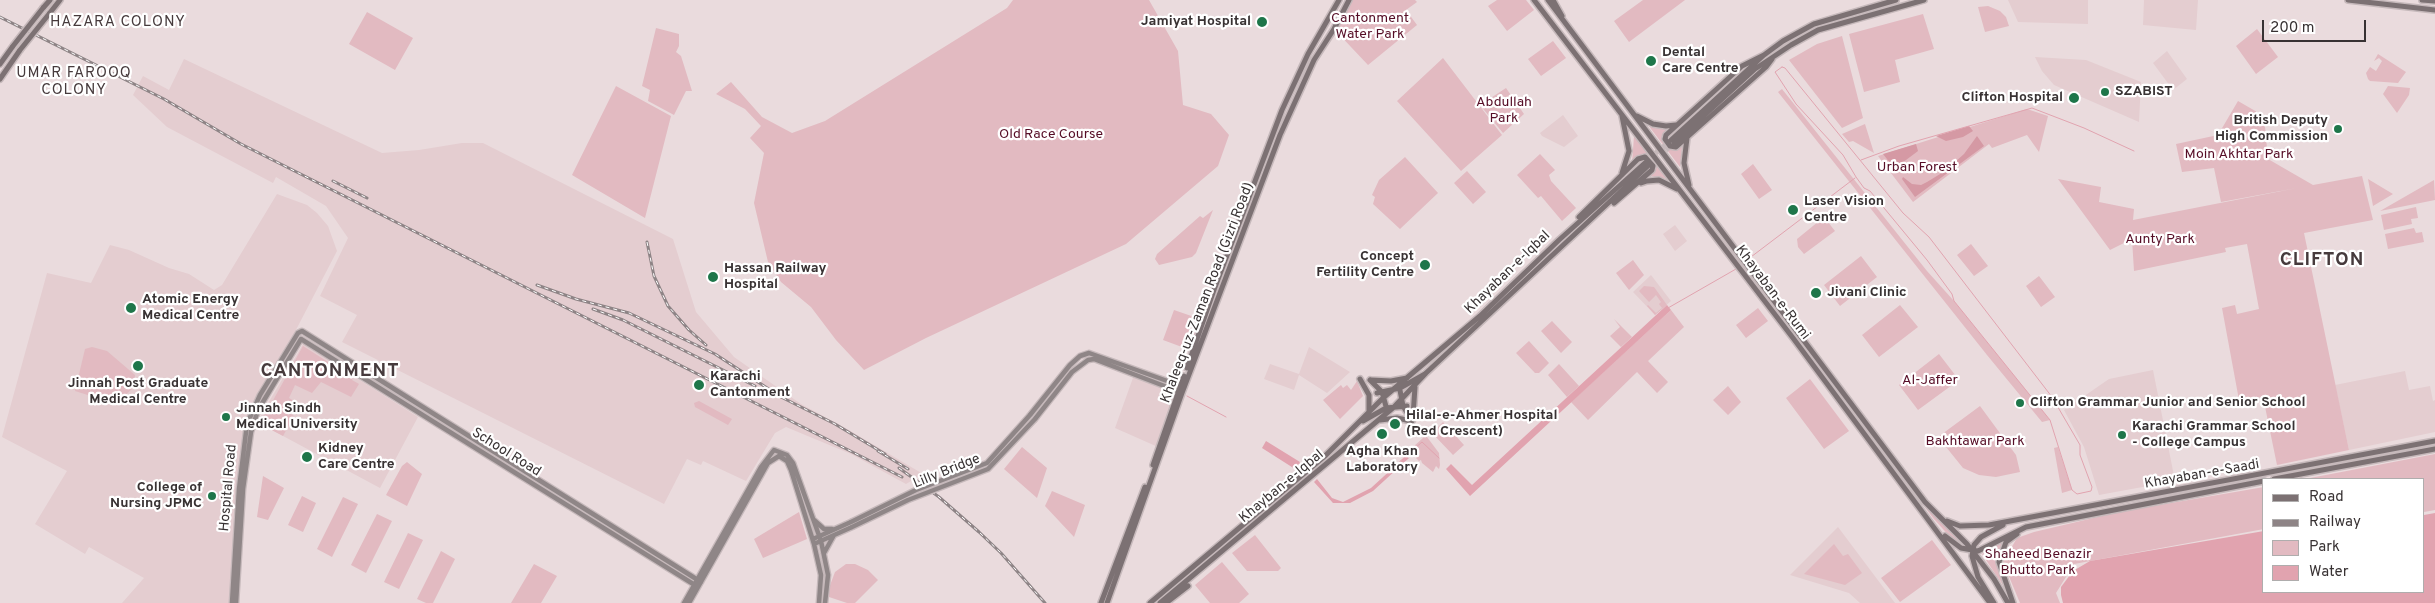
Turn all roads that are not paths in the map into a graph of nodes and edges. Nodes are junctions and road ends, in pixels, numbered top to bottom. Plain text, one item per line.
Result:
1 (50, 0) edge
2 (60, 0) edge
3 (1339, 0) edge
4 (1349, 0) edge
5 (1534, 0) edge
6 (1548, 0) edge
7 (1553, 0) edge
8 (1896, 0) edge
9 (1924, 0) edge
10 (2348, 0) edge
11 (2422, 0) edge
12 (2435, 1) edge
13 (2435, 10) edge
14 (1566, 24) junction
15 (1764, 55) junction
16 (1775, 55) junction
17 (0, 64) edge
18 (0, 79) edge
19 (1621, 113) junction
20 (1632, 113) junction
21 (1680, 123) junction
22 (1688, 137) junction
23 (1255, 180) junction
24 (1618, 180) junction
25 (1262, 182) junction
26 (1629, 189) junction
27 (1680, 191) junction
28 (1692, 192) junction
29 (1559, 240) junction
30 (1552, 256) junction
31 (301, 331) joint
32 (1799, 334) junction
33 (1793, 338) junction
34 (301, 339) joint
35 (1808, 345) junction
36 (1801, 350) junction
37 (1426, 373) junction
38 (1408, 378) junction
39 (1360, 379) dead end
40 (1183, 380) junction
41 (1170, 383) junction
42 (1399, 386) junction
43 (1415, 387) junction
44 (1181, 389) junction
45 (1381, 394) junction
46 (1402, 400) junction
47 (1405, 406) junction
48 (1394, 407) junction
49 (422, 410) junction
50 (1387, 411) junction
51 (1368, 413) junction
52 (1412, 418) junction
53 (1378, 420) junction
54 (1358, 424) junction
55 (2435, 441) edge
56 (2435, 449) edge
57 (1155, 466) junction
58 (2279, 478) edge
59 (2262, 481) edge
60 (812, 517) junction
61 (1942, 519) junction
62 (2019, 520) junction
63 (845, 525) junction
64 (851, 525) junction
65 (2035, 525) junction
66 (1937, 530) junction
67 (834, 535) junction
68 (820, 539) junction
69 (814, 542) junction
70 (1975, 551) junction
71 (824, 553) junction
72 (1210, 562) junction
73 (697, 584) junction
74 (232, 603) edge
75 (236, 603) edge
76 (684, 603) edge
77 (689, 603) edge
78 (819, 603) edge
79 (825, 603) edge
80 (1101, 603) edge
81 (1107, 603) edge
82 (1150, 603) edge
83 (1160, 603) edge
84 (1166, 603) edge
85 (1990, 603) edge
86 (1994, 603) edge
87 (2008, 603) edge
88 (2013, 603) edge

1 - 17 main road, bridge
2 - 18 main road, bridge
3 - 23 main road, Khaleeq-uz-Zaman Road (Gizri Road)
4 - 25 main road, Khaleeq-uz-Zaman Road (Gizri Road)
5 - 19 main road, Khayaban-e-Rumi
6 - 14 main road, Khayaban-e-Rumi
7 - 14 main road
8 - 15 main road
9 - 16 main road
10 - 13 main road
11 - 12 main road
14 - 20 main road, Khayaban-e-Rumi
15 - 16 main road
15 - 21 main road
16 - 22 main road
19 - 24 main road
19 - 27 main road, Khayaban-e-Rumi
20 - 21 main road
20 - 28 main road, Khayaban-e-Rumi
21 - 22 main road
22 - 28 main road
23 - 25 main road
23 - 40 main road, Khaleeq-uz-Zaman Road (Gizri Road)
24 - 26 main road
24 - 29 main road
25 - 44 main road, Khaleeq-uz-Zaman Road (Gizri Road)
26 - 27 main road
26 - 30 main road
27 - 33 main road, Khayaban-e-Rumi
28 - 32 main road, Khayaban-e-Rumi
29 - 30 main road, Khayaban-e-Iqbal
29 - 38 main road, Khayaban-e-Iqbal
30 - 37 main road, Khayaban-e-Iqbal
31 - 49 main road, School Road
31 - 74 main road, Hospital Road
32 - 33 main road
32 - 35 main road, Khayaban-e-Rumi
33 - 36 main road, Khayaban-e-Rumi
34 - 49 main road, School Road
34 - 75 main road, Hospital Road
35 - 36 main road
35 - 61 main road, Khayaban-e-Rumi
36 - 66 main road, Khayaban-e-Rumi
37 - 42 main road
37 - 43 main road, Khayaban-e-Iqbal
38 - 42 main road, Khayaban-e-Iqbal
38 - 45 main road
39 - 51 main road
40 - 41 main road
40 - 44 main road, Khaleeq-uz-Zaman Road (Gizri Road)
41 - 44 main road
41 - 64 main road, Lilly Bridge, bridge
42 - 45 main road, Khayaban-e-Iqbal
42 - 46 main road
43 - 46 main road, Khayaban-e-Iqbal
43 - 52 main road
44 - 57 main road, Khaleeq-uz-Zaman Road (Gizri Road)
44 - 64 main road, Lilly Bridge, bridge
45 - 50 main road
45 - 51 main road, Khayban-e-Iqbal
46 - 47 main road
46 - 48 main road, Khayaban-e-Iqbal
47 - 48 main road
47 - 52 main road
48 - 50 main road, Khayban-e-Iqbal
49 - 73 main road, School Road
50 - 53 main road, Khayban-e-Iqbal
50 - 54 main road
51 - 54 main road, Khayban-e-Iqbal
52 - 53 main road
53 - 72 main road, Khayban-e-Iqbal
54 - 82 main road, Khayban-e-Iqbal
55 - 62 main road, Khayaban-e-Saadi
56 - 58 main road, Khayaban-e-Saadi
57 - 80 main road, Khaleeq-uz-Zaman Road (Gizri Road)
57 - 81 main road, Khaleeq-uz-Zaman Road (Gizri Road)
59 - 65 main road, Khayaban-e-Saadi
60 - 63 main road
60 - 68 main road
60 - 73 main road
61 - 62 main road
61 - 70 main road, Khayaban-e-Rumi
62 - 70 main road
63 - 64 main road
63 - 68 main road
64 - 67 main road
65 - 70 main road, Khayaban-e-Saadi
65 - 88 main road
66 - 70 main road
66 - 85 main road, Khayaban-e-Rumi
67 - 68 main road
67 - 71 main road
68 - 69 main road
68 - 71 main road
69 - 73 main road
69 - 78 main road
70 - 86 main road
70 - 87 main road, Khayaban-e-Rumi
71 - 79 main road
72 - 83 main road, Khayban-e-Iqbal
72 - 84 main road
73 - 76 main road
73 - 77 main road

